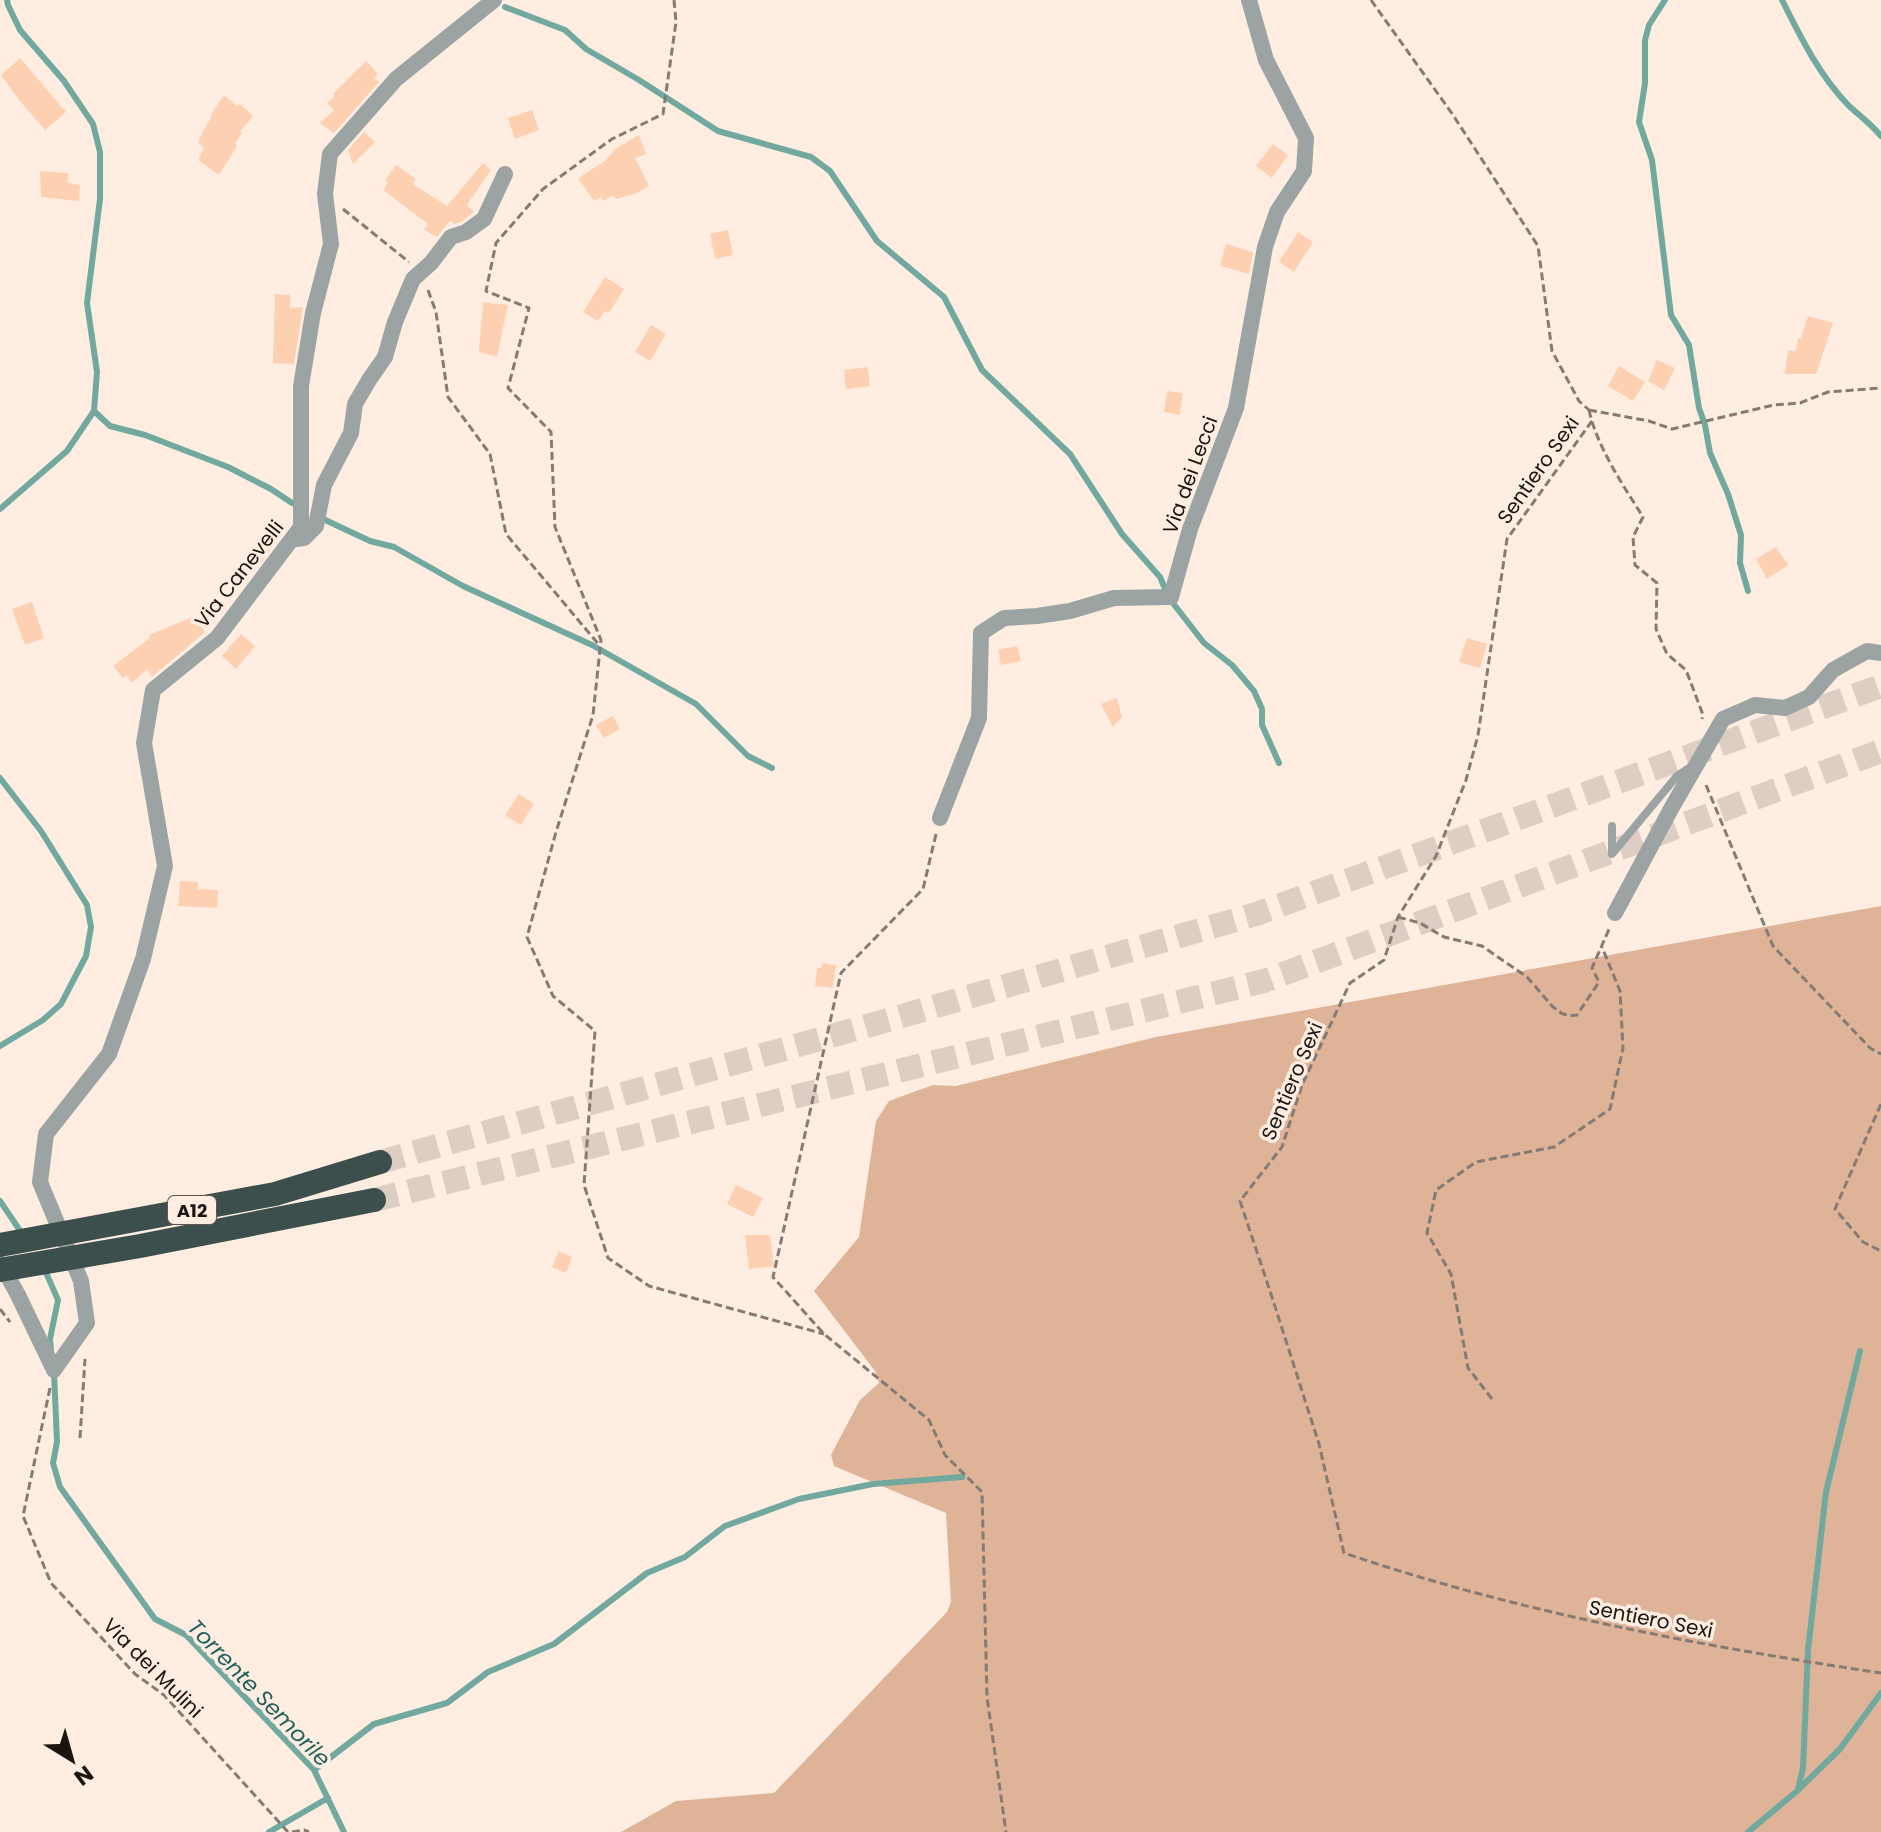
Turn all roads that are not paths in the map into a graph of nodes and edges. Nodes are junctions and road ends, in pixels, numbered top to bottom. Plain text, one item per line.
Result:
1 (494, 0) edge
2 (1249, 0) edge
3 (505, 174) dead end
4 (291, 540) junction
5 (1881, 653) edge
6 (1697, 763) junction
7 (940, 818) road end
8 (1612, 826) dead end
9 (1615, 913) dead end
10 (380, 1162) tunnel mouth
11 (374, 1200) tunnel mouth
12 (0, 1245) edge
13 (0, 1263) edge
14 (0, 1270) edge

1 - 4 street, Via Canevelli
2 - 7 street, Via dei Lecci
3 - 4 street
4 - 13 street, Via Canevelli
5 - 6 street
6 - 8 lane
6 - 9 street
10 - 12 highway, A12, bridge
11 - 14 highway, A12, bridge

